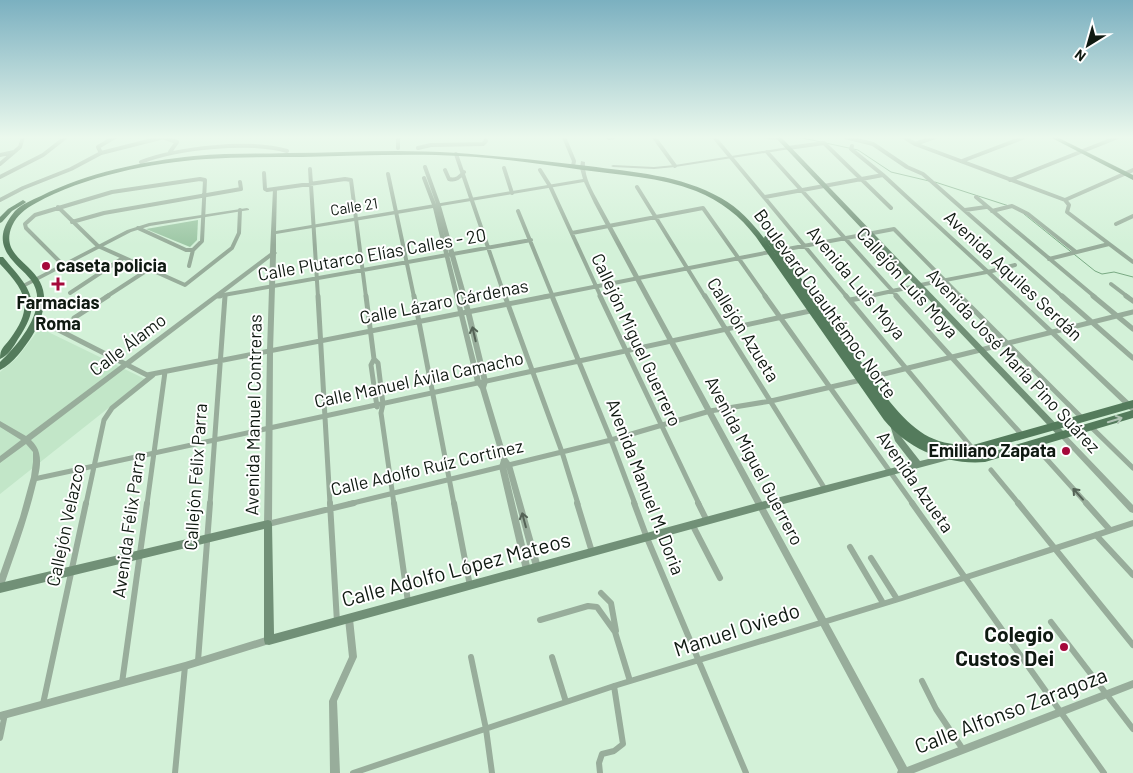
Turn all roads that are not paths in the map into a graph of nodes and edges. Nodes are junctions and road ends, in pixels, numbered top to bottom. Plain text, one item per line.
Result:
1 (61, 173) edge
2 (104, 173) edge
3 (118, 173) edge
4 (264, 173) dead end
5 (310, 173) edge
6 (427, 173) edge
7 (446, 173) edge
8 (463, 173) edge
9 (464, 173) edge
10 (506, 173) edge
11 (542, 173) edge
12 (583, 173) edge
13 (629, 173) edge
14 (649, 173) edge
15 (745, 173) edge
16 (787, 173) edge
17 (812, 173) edge
18 (854, 173) edge
19 (921, 173) edge
20 (993, 173) edge
21 (1027, 173) edge
22 (388, 174) dead end
23 (1125, 174) joint
24 (883, 175) joint
25 (424, 178) dead end
26 (1133, 178) edge
27 (586, 180) junction
28 (861, 180) junction
29 (1010, 180) junction
30 (240, 182) dead end
31 (311, 184) junction
32 (550, 186) junction
33 (637, 187) dead end
34 (826, 187) junction
35 (275, 190) junction
36 (804, 191) junction
37 (512, 193) junction
38 (204, 196) junction
39 (765, 197) junction
40 (976, 197) dead end
41 (0, 200) edge
42 (474, 200) junction
43 (1065, 200) junction
44 (437, 206) junction
45 (58, 207) junction
46 (986, 207) junction
47 (892, 208) dead end
48 (247, 209) dead end
49 (240, 210) junction
50 (964, 210) junction
51 (518, 211) dead end
52 (992, 211) junction
53 (396, 213) junction
54 (203, 216) junction
55 (657, 216) junction
56 (1133, 216) edge
57 (356, 220) junction
58 (0, 221) edge
59 (72, 222) junction
60 (1116, 224) dead end
61 (609, 225) junction
62 (314, 227) junction
63 (138, 228) junction
64 (870, 232) junction
65 (274, 233) junction
66 (572, 233) junction
67 (845, 237) junction
68 (531, 240) junction
69 (1109, 244) junction
70 (806, 245) junction
71 (98, 246) junction
72 (489, 247) junction
73 (193, 250) junction
74 (774, 252) junction
75 (274, 253) junction
76 (1073, 253) junction
77 (449, 255) junction
78 (123, 258) junction
79 (0, 259) edge
80 (738, 259) junction
81 (1049, 259) junction
82 (408, 262) junction
83 (1133, 262) edge
84 (1015, 265) dead end
85 (64, 266) junction
86 (189, 266) dead end
87 (689, 268) junction
88 (149, 270) junction
89 (362, 271) junction
90 (988, 272) junction
91 (638, 278) junction
92 (317, 280) junction
93 (945, 280) junction
94 (36, 282) junction
95 (1111, 284) dead end
96 (920, 285) junction
97 (596, 286) junction
98 (24, 288) junction
99 (272, 288) junction
100 (894, 291) junction
101 (70, 293) dead end
102 (553, 294) junction
103 (225, 295) junction
104 (218, 296) junction
105 (850, 300) junction
106 (1133, 301) edge
107 (508, 303) junction
108 (468, 311) junction
109 (810, 311) junction
110 (1133, 312) edge
111 (460, 313) junction
112 (780, 317) junction
113 (1118, 317) junction
114 (74, 318) dead end
115 (37, 319) junction
116 (418, 321) junction
117 (1093, 323) junction
118 (726, 329) junction
119 (1133, 329) edge
120 (370, 330) junction
121 (1052, 332) junction
122 (321, 341) junction
123 (672, 341) junction
124 (1007, 344) junction
125 (625, 350) junction
126 (270, 351) junction
127 (981, 351) junction
128 (0, 356) edge
129 (954, 357) junction
130 (1133, 358) edge
131 (374, 359) junction
132 (220, 361) junction
133 (580, 361) junction
134 (126, 365) junction
135 (0, 367) edge
136 (908, 369) junction
137 (532, 371) junction
138 (165, 372) junction
139 (154, 374) junction
140 (865, 379) junction
141 (482, 384) junction
142 (829, 388) junction
143 (432, 392) junction
144 (771, 401) junction
145 (383, 404) junction
146 (376, 405) junction
147 (1132, 406) edge
148 (710, 411) junction
149 (381, 413) junction
150 (1133, 414) edge
151 (325, 416) junction
152 (1083, 419) junction
153 (0, 424) edge
154 (894, 425) junction
155 (662, 426) junction
156 (1054, 427) junction
157 (1091, 427) junction
158 (269, 429) junction
159 (1024, 436) junction
160 (1063, 436) junction
161 (26, 440) junction
162 (612, 440) junction
163 (213, 442) junction
164 (1033, 444) junction
165 (973, 449) junction
166 (562, 452) junction
167 (154, 454) junction
168 (948, 457) junction
169 (0, 460) edge
170 (505, 464) junction
171 (917, 464) junction
172 (94, 467) junction
173 (1133, 468) edge
174 (991, 470) dead end
175 (890, 473) junction
176 (34, 479) junction
177 (449, 479) junction
178 (825, 489) junction
179 (391, 493) junction
180 (761, 506) junction
181 (330, 508) junction
182 (1133, 510) edge
183 (707, 521) junction
184 (1133, 523) edge
185 (268, 524) junction
186 (692, 524) junction
187 (1110, 530) junction
188 (1096, 535) junction
189 (647, 538) junction
190 (206, 539) junction
191 (850, 547) dead end
192 (1056, 549) junction
193 (592, 552) junction
194 (140, 554) junction
195 (871, 558) dead end
196 (538, 567) junction
197 (527, 570) junction
198 (71, 571) junction
199 (1133, 575) edge
200 (720, 578) dead end
201 (964, 578) junction
202 (0, 586) edge
203 (470, 586) junction
204 (601, 593) dead end
205 (897, 599) junction
206 (408, 602) junction
207 (883, 603) junction
208 (349, 619) junction
209 (540, 620) dead end
210 (822, 621) junction
211 (337, 622) junction
212 (1052, 622) dead end
213 (618, 639) junction
214 (269, 640) junction
215 (1133, 644) edge
216 (471, 657) dead end
217 (552, 657) dead end
218 (198, 661) junction
219 (699, 661) junction
220 (185, 666) junction
221 (630, 681) junction
222 (922, 681) dead end
223 (122, 683) junction
224 (1133, 684) edge
225 (614, 686) junction
226 (1105, 694) junction
227 (566, 702) junction
228 (43, 704) junction
229 (1059, 712) junction
230 (3, 715) edge
231 (486, 729) junction
232 (1133, 729) edge
233 (0, 738) edge
234 (962, 748) junction
235 (175, 773) edge
236 (334, 773) edge
237 (353, 773) edge
238 (492, 773) edge
239 (600, 773) edge
240 (746, 773) edge
241 (904, 773) edge
242 (1104, 773) edge

1 - 41 street
2 - 58 main road, Boulevard Cuauhtémoc Norte
3 - 94 main road, Boulevard Cuauhtémoc Norte
4 - 35 street
5 - 31 street
6 - 44 street
7 - 8 street
9 - 42 street
10 - 37 street
11 - 32 street, Callejón Miguel Guerrero
12 - 27 street, Avenida Miguel Guerrero
13 - 74 main road, Boulevard Cuauhtémoc Norte
14 - 74 main road, Boulevard Cuauhtémoc Norte
15 - 39 street, Avenida Luis Moya
16 - 36 street, Callejón Luis Moya
17 - 34 main road, Avenida José María Pino Suárez
18 - 28 street
19 - 50 street
20 - 29 street
21 - 29 street
22 - 53 street
23 - 26 main road
23 - 43 street
24 - 28 street
24 - 90 street, Avenida Aquiles Serdán
25 - 44 street
27 - 32 street, Calle 21
27 - 61 street, Avenida Miguel Guerrero
28 - 34 street
28 - 47 street
29 - 43 street
30 - 38 street
31 - 35 street
31 - 57 street
31 - 62 street
32 - 37 street, Calle 21
32 - 66 street, Callejón Miguel Guerrero
33 - 55 street, Callejón Azueta
34 - 36 street
34 - 64 main road, Avenida José María Pino Suárez
35 - 65 street, Avenida Manuel Contreras
36 - 39 street
36 - 67 street, Callejón Luis Moya
37 - 42 street, Calle 21
38 - 45 street
38 - 54 street
38 - 59 street
39 - 70 street, Avenida Luis Moya
40 - 46 street
42 - 44 street, Calle 21
42 - 72 street
43 - 69 street
44 - 53 street, Calle 21
44 - 77 street
45 - 59 street
45 - 85 street
46 - 50 street
46 - 52 street
48 - 49 street
49 - 54 street
49 - 88 street
50 - 117 street
51 - 68 street, Avenida Manuel M. Doria
52 - 76 street
52 - 81 street
53 - 57 street, Calle 21
53 - 82 street
54 - 63 street
54 - 73 street
55 - 61 street
55 - 80 street, Avenida Azueta
55 - 87 street, Callejón Azueta
56 - 60 street
57 - 62 street, Calle 21
57 - 89 street
59 - 71 street
61 - 66 street
61 - 91 street, Avenida Miguel Guerrero
62 - 65 street, Calle 21
62 - 92 street
63 - 71 street
63 - 73 street
64 - 67 street, Calle Lázaro Cárdenas
64 - 93 street, Calle Lázaro Cárdenas
64 - 96 main road, Avenida José María Pino Suárez
65 - 75 street, Avenida Manuel Contreras
66 - 97 street, Callejón Miguel Guerrero
67 - 70 street, Calle Lázaro Cárdenas
67 - 100 street, Callejón Luis Moya
68 - 72 street, Calle Plutarco Elías Calles - 20
68 - 102 street, Avenida Manuel M. Doria
69 - 76 street
69 - 83 street
70 - 74 street, Calle Lázaro Cárdenas
70 - 105 street, Avenida Luis Moya
71 - 78 street
71 - 85 street
72 - 77 street, Calle Plutarco Elías Calles - 20
72 - 107 street
73 - 86 street
74 - 80 street, Calle Lázaro Cárdenas
74 - 109 main road, Boulevard Cuauhtémoc Norte
74 - 140 main road, Boulevard Cuauhtémoc Norte
75 - 99 street, Avenida Manuel Contreras
75 - 104 street, Calle Álamo
76 - 81 street
77 - 82 street, Calle Plutarco Elías Calles - 20
77 - 108 street
77 - 111 street
78 - 88 street
78 - 101 street
79 - 98 main road
80 - 87 street, Calle Lázaro Cárdenas
80 - 112 street, Avenida Azueta
81 - 113 street
82 - 89 street, Calle Plutarco Elías Calles - 20
82 - 116 street
84 - 90 street
85 - 94 street
85 - 94 street
87 - 91 street, Calle Lázaro Cárdenas
87 - 118 street, Callejón Azueta
88 - 114 street
89 - 92 street, Calle Plutarco Elías Calles - 20
89 - 120 street
90 - 93 street
90 - 121 street, Avenida Aquiles Serdán
91 - 97 street, Calle Lázaro Cárdenas
91 - 123 street, Avenida Miguel Guerrero
92 - 99 street, Calle Plutarco Elías Calles - 20
92 - 122 street
93 - 96 street
93 - 124 street
94 - 98 street
94 - 115 main road
95 - 106 street
96 - 100 street
96 - 127 main road, Avenida José María Pino Suárez
97 - 102 street, Calle Lázaro Cárdenas
97 - 125 street, Callejón Miguel Guerrero
98 - 128 main road
99 - 103 street, Calle Plutarco Elías Calles - 20
99 - 126 street, Avenida Manuel Contreras
100 - 105 street
100 - 129 street, Callejón Luis Moya
102 - 107 street, Calle Lázaro Cárdenas
102 - 133 street, Avenida Manuel M. Doria
103 - 104 street, Calle Plutarco Elías Calles - 20
103 - 132 street, Callejón Félix Parra
104 - 134 street, Calle Álamo
105 - 136 street, Avenida Luis Moya
107 - 108 street, Calle Lázaro Cárdenas
107 - 137 street
108 - 111 street, Calle Lázaro Cárdenas
141 -> 108 street
109 - 112 street, Calle Manuel Ávila Camacho
109 - 140 main road, Boulevard Cuauhtémoc Norte
110 - 113 street, Calle Adolfo Ruíz Cortinez
111 - 116 street, Calle Lázaro Cárdenas
111 - 141 street
112 - 118 street, Calle Manuel Ávila Camacho
112 - 142 street, Avenida Azueta
113 - 117 street, Calle Adolfo Ruíz Cortinez
113 - 119 street
115 - 134 street, Calle Lázaro Cárdenas
115 - 135 main road
116 - 120 street, Calle Lázaro Cárdenas
116 - 143 street
117 - 121 street, Calle Adolfo Ruíz Cortinez
117 - 130 street
118 - 123 street, Calle Manuel Ávila Camacho
118 - 144 street, Callejón Azueta
120 - 122 street, Calle Lázaro Cárdenas
120 - 131 street
121 - 124 street, Calle Adolfo Ruíz Cortinez
121 - 147 street, Avenida Aquiles Serdán
122 - 126 street, Calle Lázaro Cárdenas
122 - 151 street
123 - 125 street, Calle Manuel Ávila Camacho
123 - 148 street, Avenida Miguel Guerrero
124 - 127 street, Calle Adolfo Ruíz Cortinez
124 - 152 street
125 - 133 street, Calle Manuel Ávila Camacho
125 - 155 street, Callejón Miguel Guerrero
126 - 132 street, Calle Lázaro Cárdenas
126 - 158 street, Avenida Manuel Contreras
127 - 129 street, Calle Adolfo Ruíz Cortinez
127 - 156 main road, Avenida José María Pino Suárez
129 - 136 street, Calle Adolfo Ruíz Cortinez
129 - 159 street, Callejón Luis Moya
131 - 145 street
131 - 146 street
132 - 138 street, Calle Lázaro Cárdenas
132 - 163 street, Callejón Félix Parra
133 - 137 street, Calle Manuel Ávila Camacho
133 - 162 street, Avenida Manuel M. Doria
134 - 139 street, Calle Lázaro Cárdenas
134 - 161 street, Calle Álamo
136 - 140 street, Calle Adolfo Ruíz Cortinez
136 - 165 street, Avenida Luis Moya
137 - 141 street, Calle Manuel Ávila Camacho
137 - 166 street
138 - 139 street, Calle Lázaro Cárdenas
138 - 167 street, Avenida Félix Parra
139 - 172 street, Callejón Velazco
140 - 142 street, Calle Adolfo Ruíz Cortinez
140 - 154 main road, Boulevard Cuauhtémoc Norte
140 - 165 main road, Boulevard Cuauhtémoc Norte
141 - 143 street, Calle Manuel Ávila Camacho
141 - 170 street
142 - 144 street, Calle Adolfo Ruíz Cortinez
142 - 175 street, Avenida Azueta
143 - 145 street, Calle Manuel Ávila Camacho
143 - 177 street
144 - 148 street, Calle Adolfo Ruíz Cortinez
144 - 178 street, Callejón Azueta
145 - 146 street, Calle Manuel Ávila Camacho
145 - 149 street
146 - 149 street
146 - 151 street, Calle Manuel Ávila Camacho
147 - 152 main road, Boulevard Cuauhtémoc Norte
148 - 155 street, Calle Adolfo Ruíz Cortinez
148 - 180 street, Avenida Miguel Guerrero
149 - 179 street
157 -> 150 main road, Boulevard Cuauhtémoc Norte
151 - 158 street, Calle Manuel Ávila Camacho
151 - 181 street
152 - 156 main road, Boulevard Cuauhtémoc Norte
153 - 161 street
154 - 168 main road, Boulevard Cuauhtémoc Norte
154 - 171 main road
155 - 162 street, Calle Adolfo Ruíz Cortinez
155 - 183 street, Callejón Miguel Guerrero
156 - 159 main road, Boulevard Cuauhtémoc Norte
156 - 160 main road, Avenida José María Pino Suárez
157 - 160 main road, Boulevard Cuauhtémoc Norte
157 - 173 street
158 - 163 street, Calle Manuel Ávila Camacho
158 - 185 street, Avenida Manuel Contreras
159 - 165 main road, Boulevard Cuauhtémoc Norte
160 - 164 main road, Boulevard Cuauhtémoc Norte
160 - 182 street, Avenida José María Pino Suárez
161 - 169 street, Calle Álamo
161 - 176 street
162 - 166 street, Calle Adolfo Ruíz Cortinez
162 - 189 street, Avenida Manuel M. Doria
163 - 167 street, Calle Manuel Ávila Camacho
163 - 190 street, Callejón Félix Parra
164 - 168 main road, Boulevard Cuauhtémoc Norte
187 -> 164 street
166 - 170 street, Calle Adolfo Ruíz Cortinez
166 - 193 street
167 - 172 street, Calle Manuel Ávila Camacho
167 - 194 street, Avenida Félix Parra
168 - 171 main road, Calle Adolfo López Mateos
170 - 177 street, Calle Adolfo Ruíz Cortinez
196 -> 170 street
170 - 197 street
171 - 175 main road, Calle Adolfo López Mateos
172 - 176 street, Calle Manuel Ávila Camacho
172 - 198 street, Callejón Velazco
174 - 192 street
175 - 178 main road, Calle Adolfo López Mateos
175 - 201 street, Avenida Azueta
176 - 202 street
177 - 179 street, Calle Adolfo Ruíz Cortinez
177 - 203 street
178 - 180 main road, Calle Adolfo López Mateos
179 - 181 street, Calle Adolfo Ruíz Cortinez
179 - 206 street
180 - 183 main road, Calle Adolfo López Mateos
180 - 210 street, Avenida Miguel Guerrero
181 - 185 street, Calle Adolfo Ruíz Cortinez
181 - 211 street
183 - 186 main road, Calle Adolfo López Mateos
184 - 187 street, Manuel Oviedo
185 - 190 main road, Calle Adolfo Ruíz Cortinez
185 - 214 main road, Avenida Manuel Contreras
186 - 189 main road, Calle Adolfo López Mateos
186 - 200 street
187 - 188 street, Manuel Oviedo
188 - 192 street, Manuel Oviedo
188 - 199 street
189 - 193 main road, Calle Adolfo López Mateos
189 - 219 street, Avenida Manuel M. Doria
190 - 194 main road, Calle Adolfo Ruíz Cortinez
190 - 218 street, Callejón Félix Parra
191 - 207 street
192 - 201 street, Manuel Oviedo
192 - 215 street
193 - 196 main road, Calle Adolfo López Mateos
194 - 198 main road, Calle Adolfo Ruíz Cortinez
194 - 223 street, Avenida Félix Parra
195 - 205 street
196 - 197 main road, Calle Adolfo López Mateos
197 - 203 main road, Calle Adolfo López Mateos
198 - 202 main road, Calle Adolfo Ruíz Cortinez
198 - 228 street, Callejón Velazco
201 - 205 street, Manuel Oviedo
201 - 229 street, Avenida Azueta
203 - 206 main road, Calle Adolfo López Mateos
204 - 213 street
205 - 207 street, Manuel Oviedo
206 - 208 main road, Calle Adolfo López Mateos
207 - 210 street, Manuel Oviedo
208 - 211 main road, Calle Adolfo López Mateos
208 - 236 street
209 - 213 street
210 - 219 street, Manuel Oviedo
210 - 241 street, Avenida Miguel Guerrero
211 - 214 main road, Calle Adolfo López Mateos
212 - 226 street
213 - 221 street
214 - 218 street, Calle Adolfo López Mateos
216 - 231 street
217 - 227 street
218 - 220 street, Calle Adolfo López Mateos
219 - 221 street, Manuel Oviedo
219 - 240 street, Avenida Manuel M. Doria
220 - 223 street, Calle Adolfo López Mateos
220 - 235 street
221 - 225 street, Manuel Oviedo
222 - 234 street
223 - 228 street, Calle Adolfo López Mateos
224 - 226 street, Calle Alfonso Zaragoza
225 - 227 street, Manuel Oviedo
225 - 239 street
226 - 229 street, Calle Alfonso Zaragoza
226 - 232 street
227 - 231 street, Manuel Oviedo
228 - 230 street, Calle Adolfo López Mateos
229 - 234 street, Calle Alfonso Zaragoza
229 - 242 street, Avenida Azueta
230 - 233 street
231 - 237 street, Manuel Oviedo
231 - 238 street
234 - 241 street, Calle Alfonso Zaragoza

